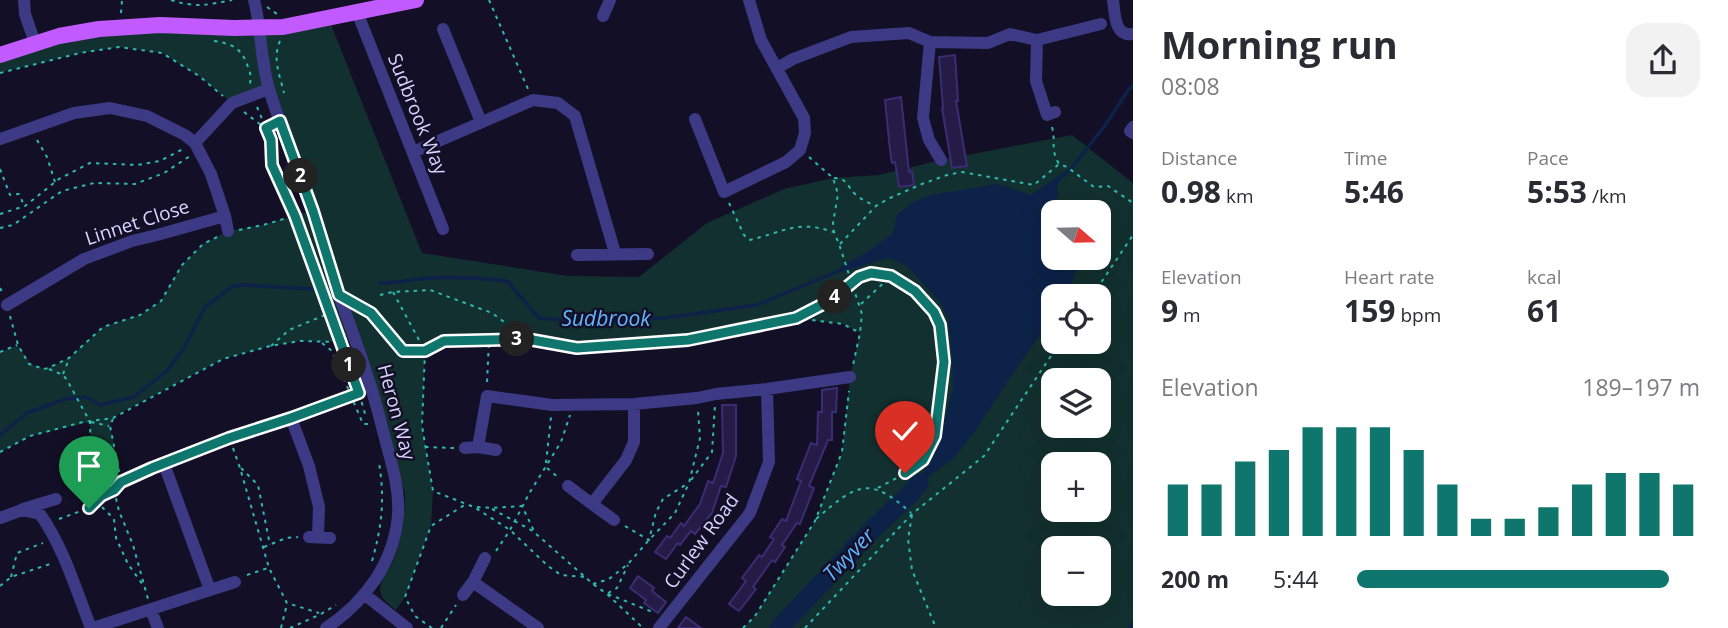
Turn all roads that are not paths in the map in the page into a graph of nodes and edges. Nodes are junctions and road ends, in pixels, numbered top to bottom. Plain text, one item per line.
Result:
1 (24, 0) edge
2 (254, 0) edge
3 (416, 0) edge
4 (610, 0) edge
5 (749, 0) edge
6 (1113, 0) edge
7 (361, 8) edge
8 (604, 16) dead end
9 (1101, 24) dead end
10 (261, 28) junction
11 (443, 29) dead end
12 (1133, 34) edge
13 (1037, 40) junction
14 (930, 42) junction
15 (35, 43) junction
16 (0, 55) edge
17 (777, 68) junction
18 (269, 89) junction
19 (1051, 114) road end
20 (695, 119) dead end
21 (481, 122) junction
22 (1133, 127) edge
23 (1133, 133) edge
24 (0, 139) edge
25 (195, 146) junction
26 (413, 152) junction
27 (941, 160) dead end
28 (225, 216) junction
29 (445, 223) dead end
30 (228, 231) road end
31 (615, 253) junction
32 (577, 254) dead end
33 (648, 254) dead end
34 (19, 281) dead end
35 (28, 293) junction
36 (7, 305) road end
37 (850, 377) road end
38 (487, 382) road end
39 (767, 389) junction
40 (487, 396) junction
41 (634, 404) junction
42 (306, 412) road end
43 (291, 418) junction
44 (496, 450) dead end
45 (568, 486) road end
46 (56, 499) dead end
47 (593, 504) junction
48 (22, 510) junction
49 (0, 518) edge
50 (614, 520) road end
51 (319, 537) road end
52 (485, 558) road end
53 (234, 582) road end
54 (473, 582) junction
55 (210, 590) junction
56 (365, 594) junction
57 (463, 595) road end
58 (151, 610) junction
59 (663, 623) edge
60 (92, 628) edge
61 (158, 628) edge
62 (326, 628) edge
63 (407, 628) edge
64 (538, 628) edge

1 - 15 street
2 - 10 street, Heron Way
3 - 7 main road
4 - 8 street
5 - 17 street
6 - 12 street
7 - 10 main road
7 - 26 street, Sudbrook Way
9 - 13 street
10 - 15 main road
10 - 18 street, Heron Way
11 - 21 street
13 - 14 street
13 - 19 street
14 - 17 street
14 - 27 street
15 - 16 main road
17 - 20 street
18 - 25 street
18 - 56 street, Heron Way
21 - 26 street
21 - 31 street
22 - 23 street
24 - 25 street
25 - 28 street
26 - 29 street, Sudbrook Way
28 - 30 street
28 - 35 street, Linnet Close
31 - 32 street
31 - 33 street
34 - 35 street
35 - 36 street, Linnet Close
37 - 39 street
38 - 40 street
39 - 41 street
39 - 59 street, Curlew Road
40 - 41 street
40 - 44 street
41 - 47 street
42 - 43 street
43 - 51 street
43 - 55 street
45 - 47 street
46 - 48 street
47 - 50 street
48 - 49 street
48 - 60 street
52 - 54 street
53 - 55 street
54 - 57 street
54 - 64 street
55 - 58 street
56 - 62 street, Heron Way
56 - 63 street
58 - 60 street
58 - 61 street

